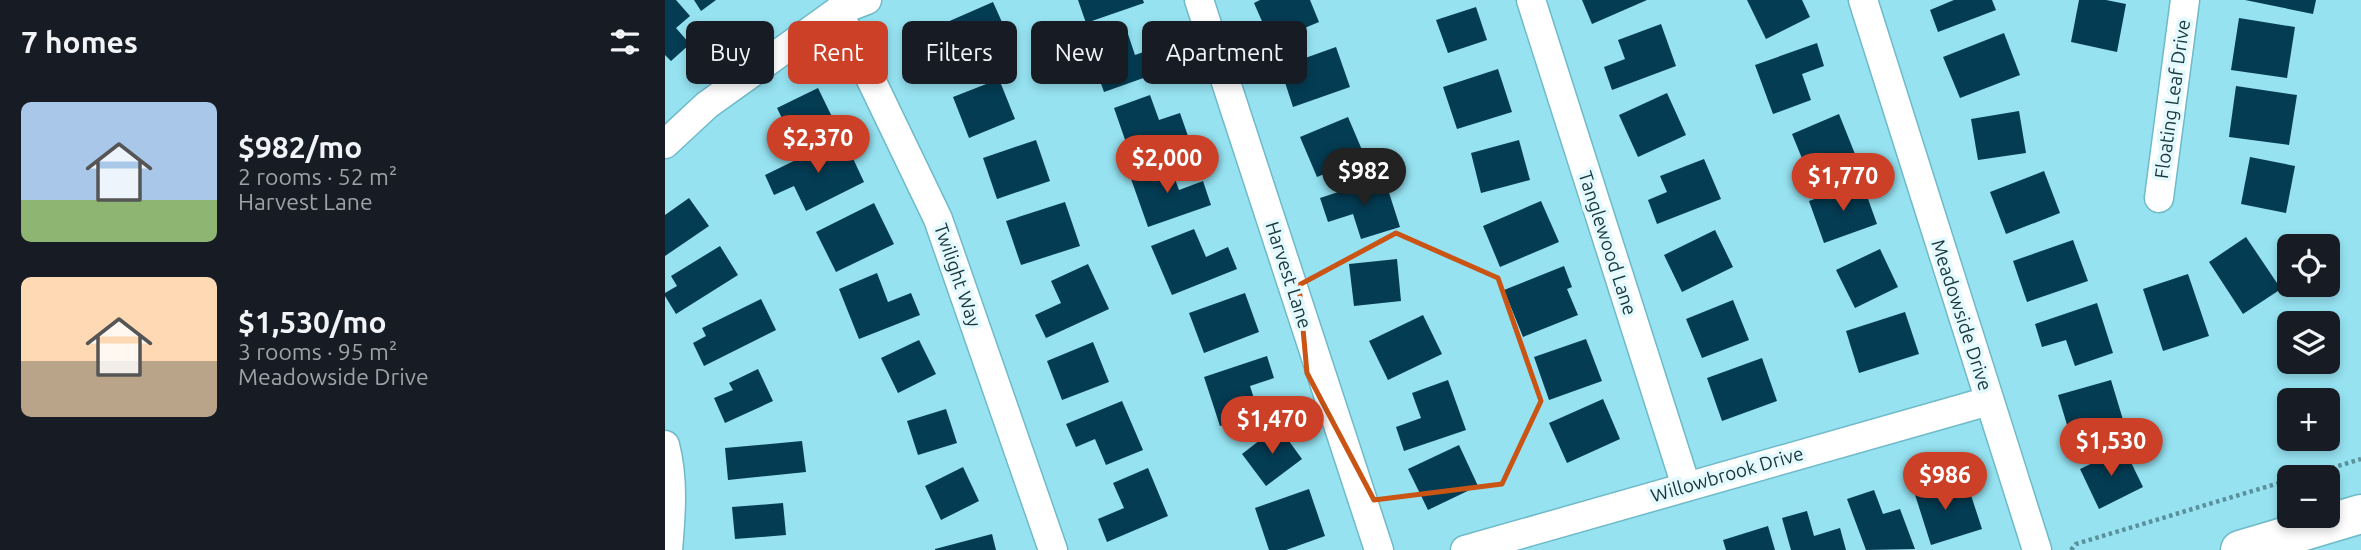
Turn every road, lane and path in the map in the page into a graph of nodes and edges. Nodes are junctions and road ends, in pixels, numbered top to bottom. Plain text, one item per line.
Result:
1 (867, 0) edge
2 (1199, 0) edge
3 (1531, 0) edge
4 (1863, 0) edge
5 (2185, 0) edge
6 (838, 11) junction
7 (665, 144) edge
8 (2159, 198) dead end
9 (1989, 401) junction
10 (665, 445) edge
11 (2361, 459) edge
12 (2340, 465) edge
13 (2277, 485) edge
14 (1686, 486) junction
15 (2361, 514) edge
16 (668, 550) edge
17 (1053, 550) edge
18 (1379, 550) edge
19 (1465, 550) edge
20 (2037, 550) edge
21 (2071, 550) edge
22 (2240, 550) edge

1 - 6 street
2 - 18 street, Harvest Lane
3 - 14 street, Tanglewood Lane
4 - 9 street, Meadowside Drive
5 - 8 street, Floating Leaf Drive
6 - 7 street
6 - 17 street, Twilight Way
9 - 14 street, Willowbrook Drive
9 - 20 street, Meadowside Drive
10 - 16 street
11 - 12 path
13 - 21 path
14 - 19 street, Willowbrook Drive
15 - 22 main road

